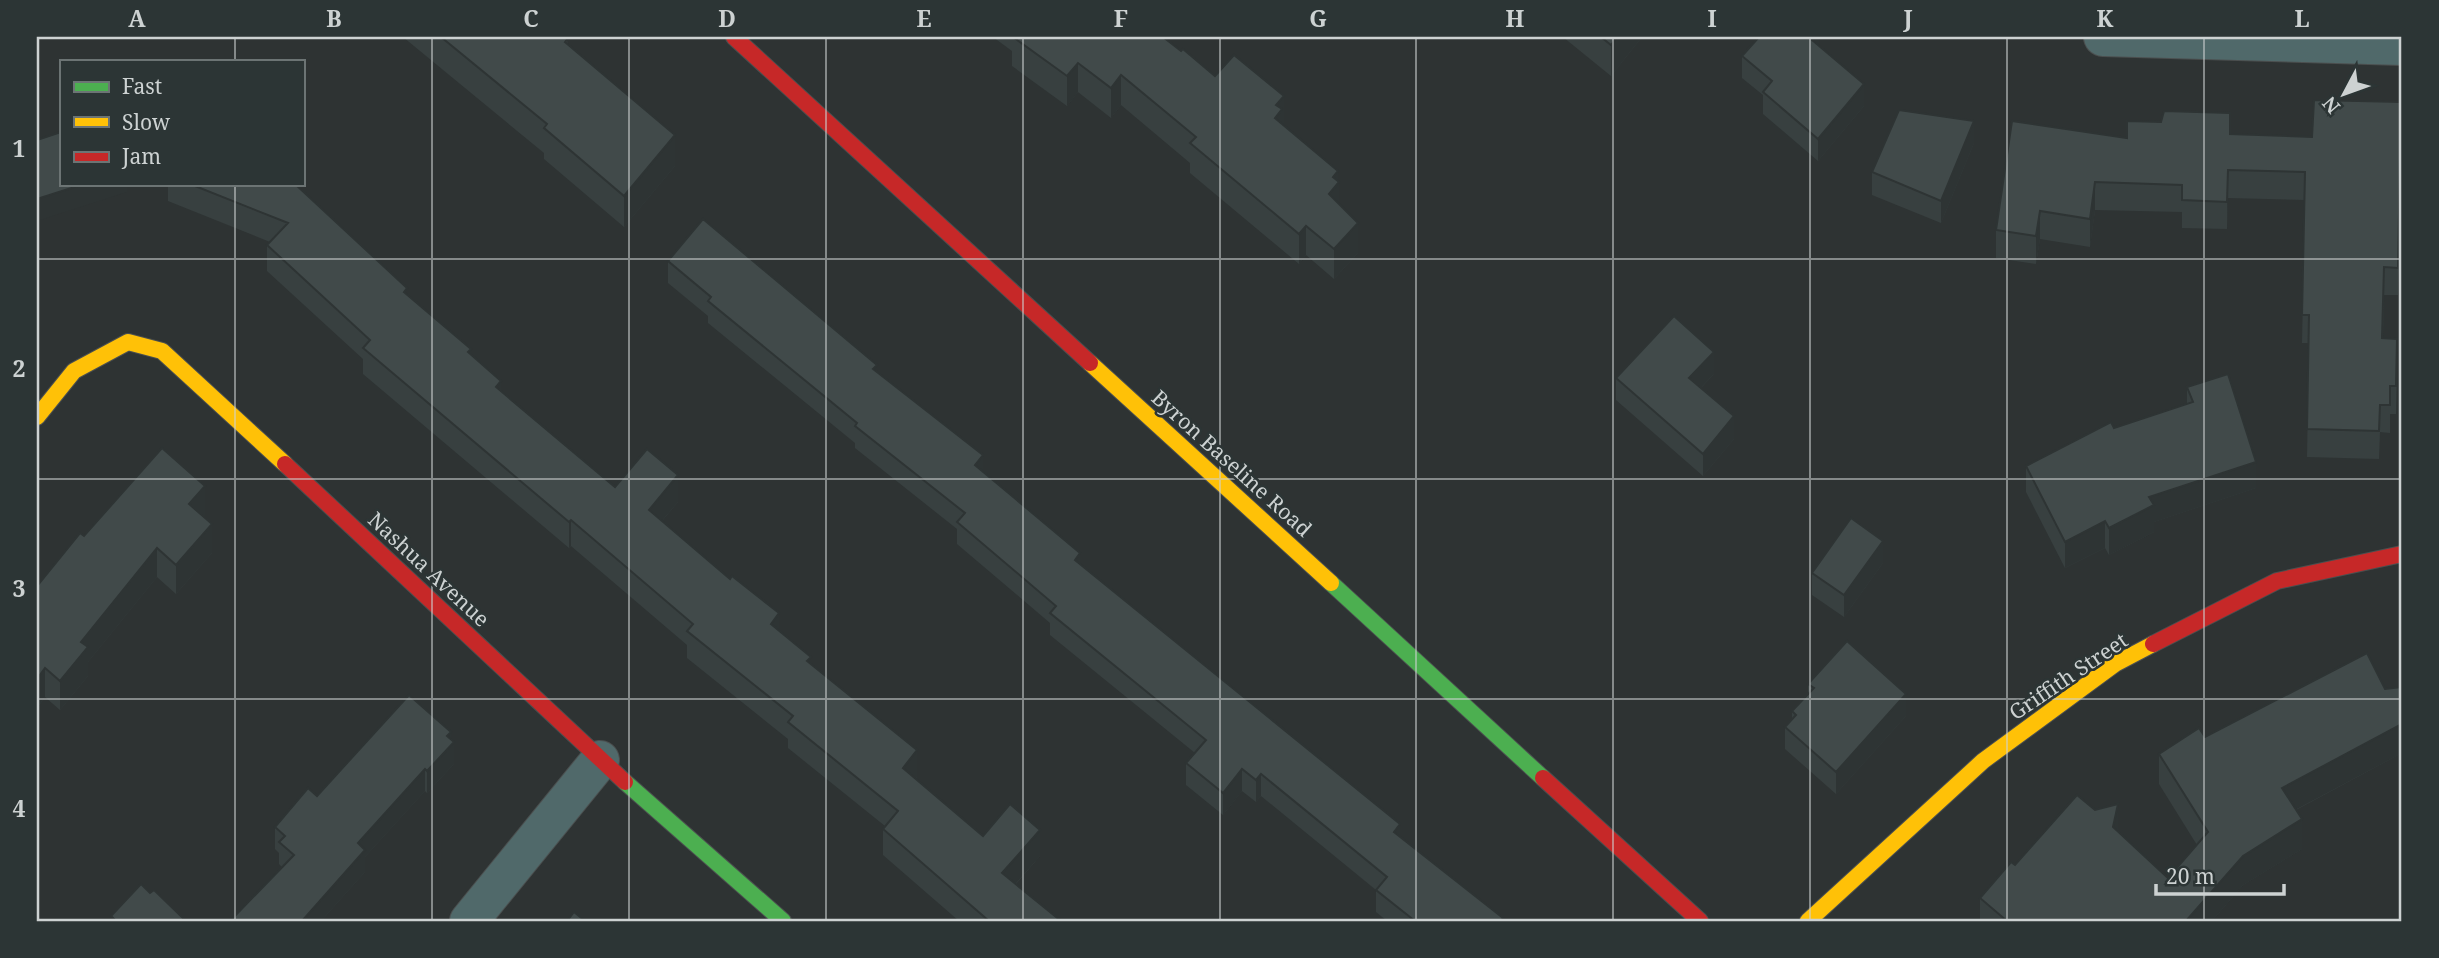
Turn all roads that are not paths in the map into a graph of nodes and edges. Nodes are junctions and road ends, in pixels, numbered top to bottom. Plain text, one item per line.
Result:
1 (734, 37) edge
2 (2103, 37) edge
3 (2402, 46) edge
4 (37, 417) edge
5 (2402, 554) edge
6 (600, 760) junction
7 (469, 921) edge
8 (783, 921) edge
9 (1700, 921) edge
10 (1808, 921) edge

1 - 9 street, Byron Baseline Road
2 - 3 street
4 - 6 street, Nashua Avenue
5 - 10 street, Griffith Street
6 - 7 street
6 - 8 street, Nashua Avenue

